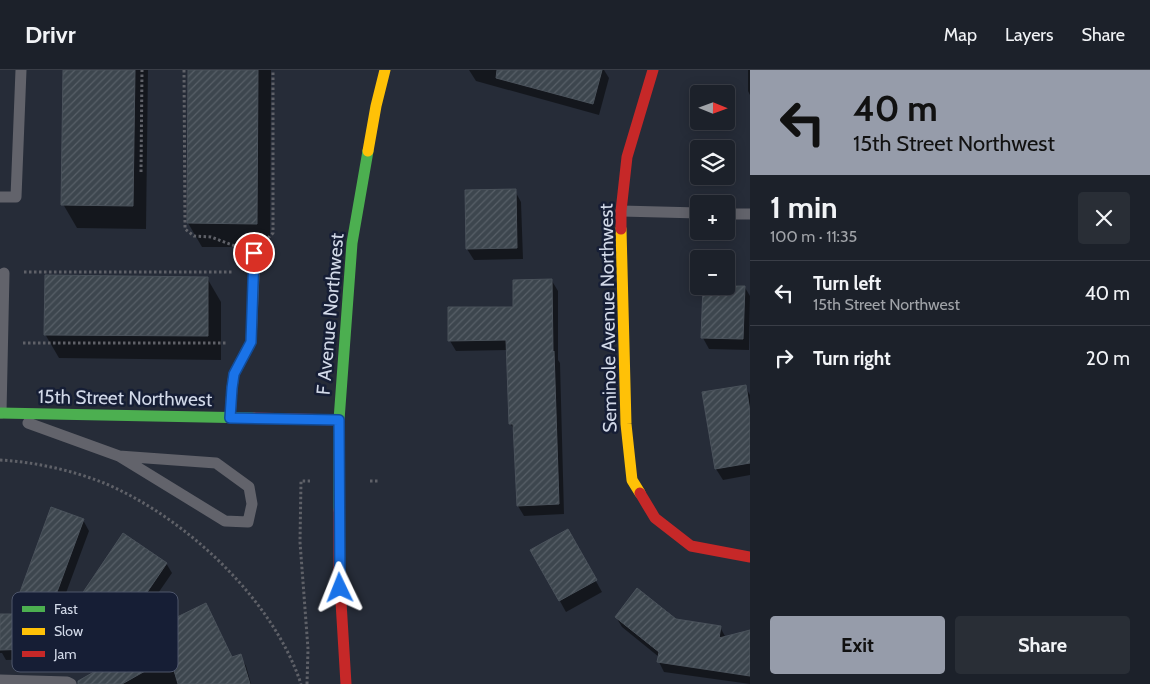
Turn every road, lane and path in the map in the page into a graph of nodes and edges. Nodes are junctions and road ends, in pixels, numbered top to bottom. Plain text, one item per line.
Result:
1 (21, 70) edge
2 (142, 70) edge
3 (184, 70) edge
4 (273, 70) edge
5 (385, 70) edge
6 (653, 70) edge
7 (142, 172) dead end
8 (0, 197) edge
9 (621, 211) junction
10 (690, 213) edge
11 (735, 214) edge
12 (750, 214) edge
13 (254, 253) junction
14 (4, 272) joint
15 (254, 272) junction
16 (251, 342) junction
17 (2, 343) junction
18 (0, 413) edge
19 (230, 418) junction
20 (339, 420) junction
21 (119, 456) junction
22 (0, 460) edge
23 (310, 481) dead end
24 (370, 481) dead end
25 (378, 481) dead end
26 (750, 557) edge
27 (0, 680) edge
28 (71, 684) edge
29 (301, 684) edge
30 (307, 684) edge
31 (346, 684) edge

1 - 8 lane
2 - 7 path
3 - 13 path
4 - 13 path
5 - 20 street, F Avenue Northwest
6 - 9 street, Seminole Avenue Northwest
9 - 10 lane
9 - 26 street, Seminole Avenue Northwest
11 - 12 lane
13 - 15 lane
14 - 15 path
14 - 17 lane
15 - 16 lane
16 - 17 path
16 - 19 lane
17 - 18 lane
18 - 19 street, 15th Street Northwest
18 - 21 lane
19 - 20 street, 15th Street Northwest
20 - 31 street, F Avenue Northwest
21 - 21 lane
22 - 29 path
23 - 30 path
24 - 25 path
27 - 28 lane

